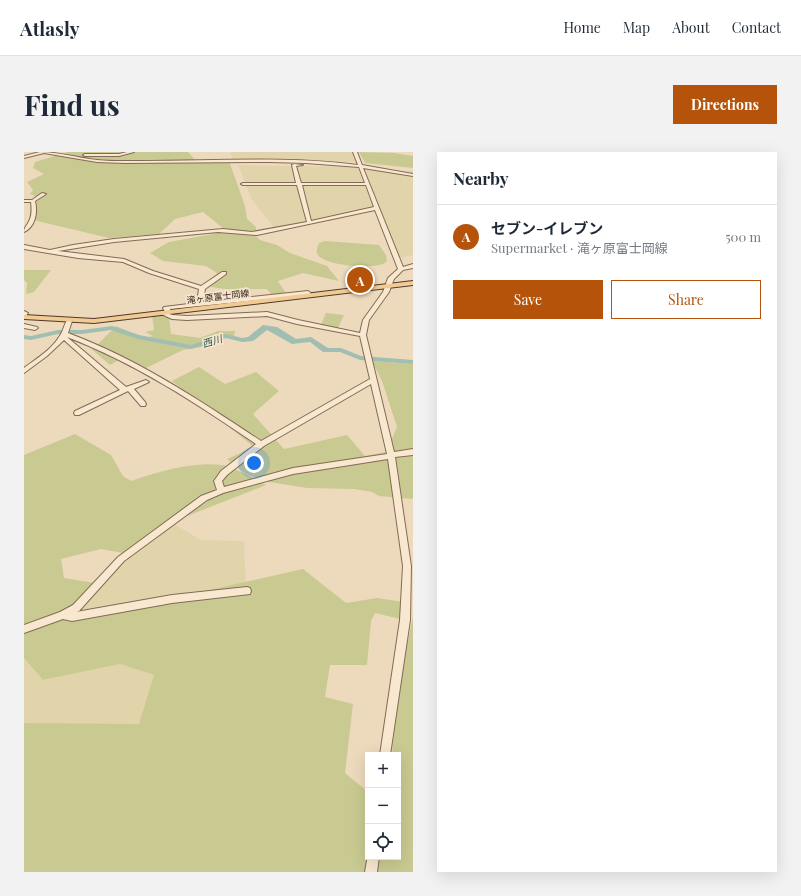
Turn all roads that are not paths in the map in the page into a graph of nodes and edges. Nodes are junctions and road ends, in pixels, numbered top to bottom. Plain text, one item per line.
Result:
1 (44, 152) edge
2 (51, 152) edge
3 (73, 152) edge
4 (132, 152) edge
5 (355, 152) edge
6 (24, 158) edge
7 (329, 162) junction
8 (361, 167) junction
9 (374, 169) dead end
10 (413, 170) edge
11 (398, 171) junction
12 (413, 175) edge
13 (243, 184) dead end
14 (299, 184) junction
15 (367, 184) junction
16 (44, 194) dead end
17 (24, 201) edge
18 (33, 201) junction
19 (376, 208) junction
20 (24, 219) edge
21 (32, 219) junction
22 (309, 222) junction
23 (24, 231) edge
24 (24, 247) edge
25 (52, 251) junction
26 (413, 266) edge
27 (401, 269) junction
28 (224, 273) dead end
29 (413, 283) edge
30 (388, 285) junction
31 (202, 288) junction
32 (308, 293) dead end
33 (200, 305) junction
34 (165, 312) junction
35 (24, 315) edge
36 (69, 321) junction
37 (24, 326) edge
38 (35, 328) dead end
39 (66, 334) junction
40 (363, 335) junction
41 (24, 370) edge
42 (373, 380) junction
43 (146, 382) dead end
44 (128, 390) junction
45 (143, 404) dead end
46 (77, 413) dead end
47 (261, 444) junction
48 (413, 452) edge
49 (391, 456) junction
50 (221, 491) junction
51 (247, 591) dead end
52 (63, 615) junction
53 (24, 629) edge
54 (385, 752) edge
55 (373, 860) edge
56 (371, 872) edge

1 - 2 street
1 - 6 street
2 - 7 street
3 - 4 street
5 - 8 street
7 - 8 street
7 - 14 street
8 - 9 street
8 - 11 street
8 - 15 street
10 - 11 street
11 - 12 street
13 - 14 street
14 - 15 street
14 - 22 street
15 - 19 street
16 - 18 street
17 - 18 street
18 - 21 street
19 - 22 street
19 - 27 street
20 - 21 street
21 - 23 street
22 - 25 street
24 - 25 street
25 - 31 street
26 - 27 street
27 - 30 street
28 - 31 street
29 - 30 main road, 滝ヶ原富士岡線
30 - 34 main road, 滝ヶ原富士岡線
30 - 40 street
31 - 33 street
32 - 33 street
33 - 34 street
34 - 36 main road, 滝ヶ原富士岡線
34 - 40 street
35 - 36 main road, 滝ヶ原富士岡線
36 - 39 street
37 - 38 street
39 - 41 street
39 - 44 street
39 - 47 street
40 - 42 street
42 - 47 street
42 - 49 street
43 - 44 street
44 - 45 street
44 - 46 street
47 - 50 street
48 - 49 street
49 - 50 street
49 - 54 street
50 - 52 street
51 - 52 street
52 - 53 street
55 - 56 street

